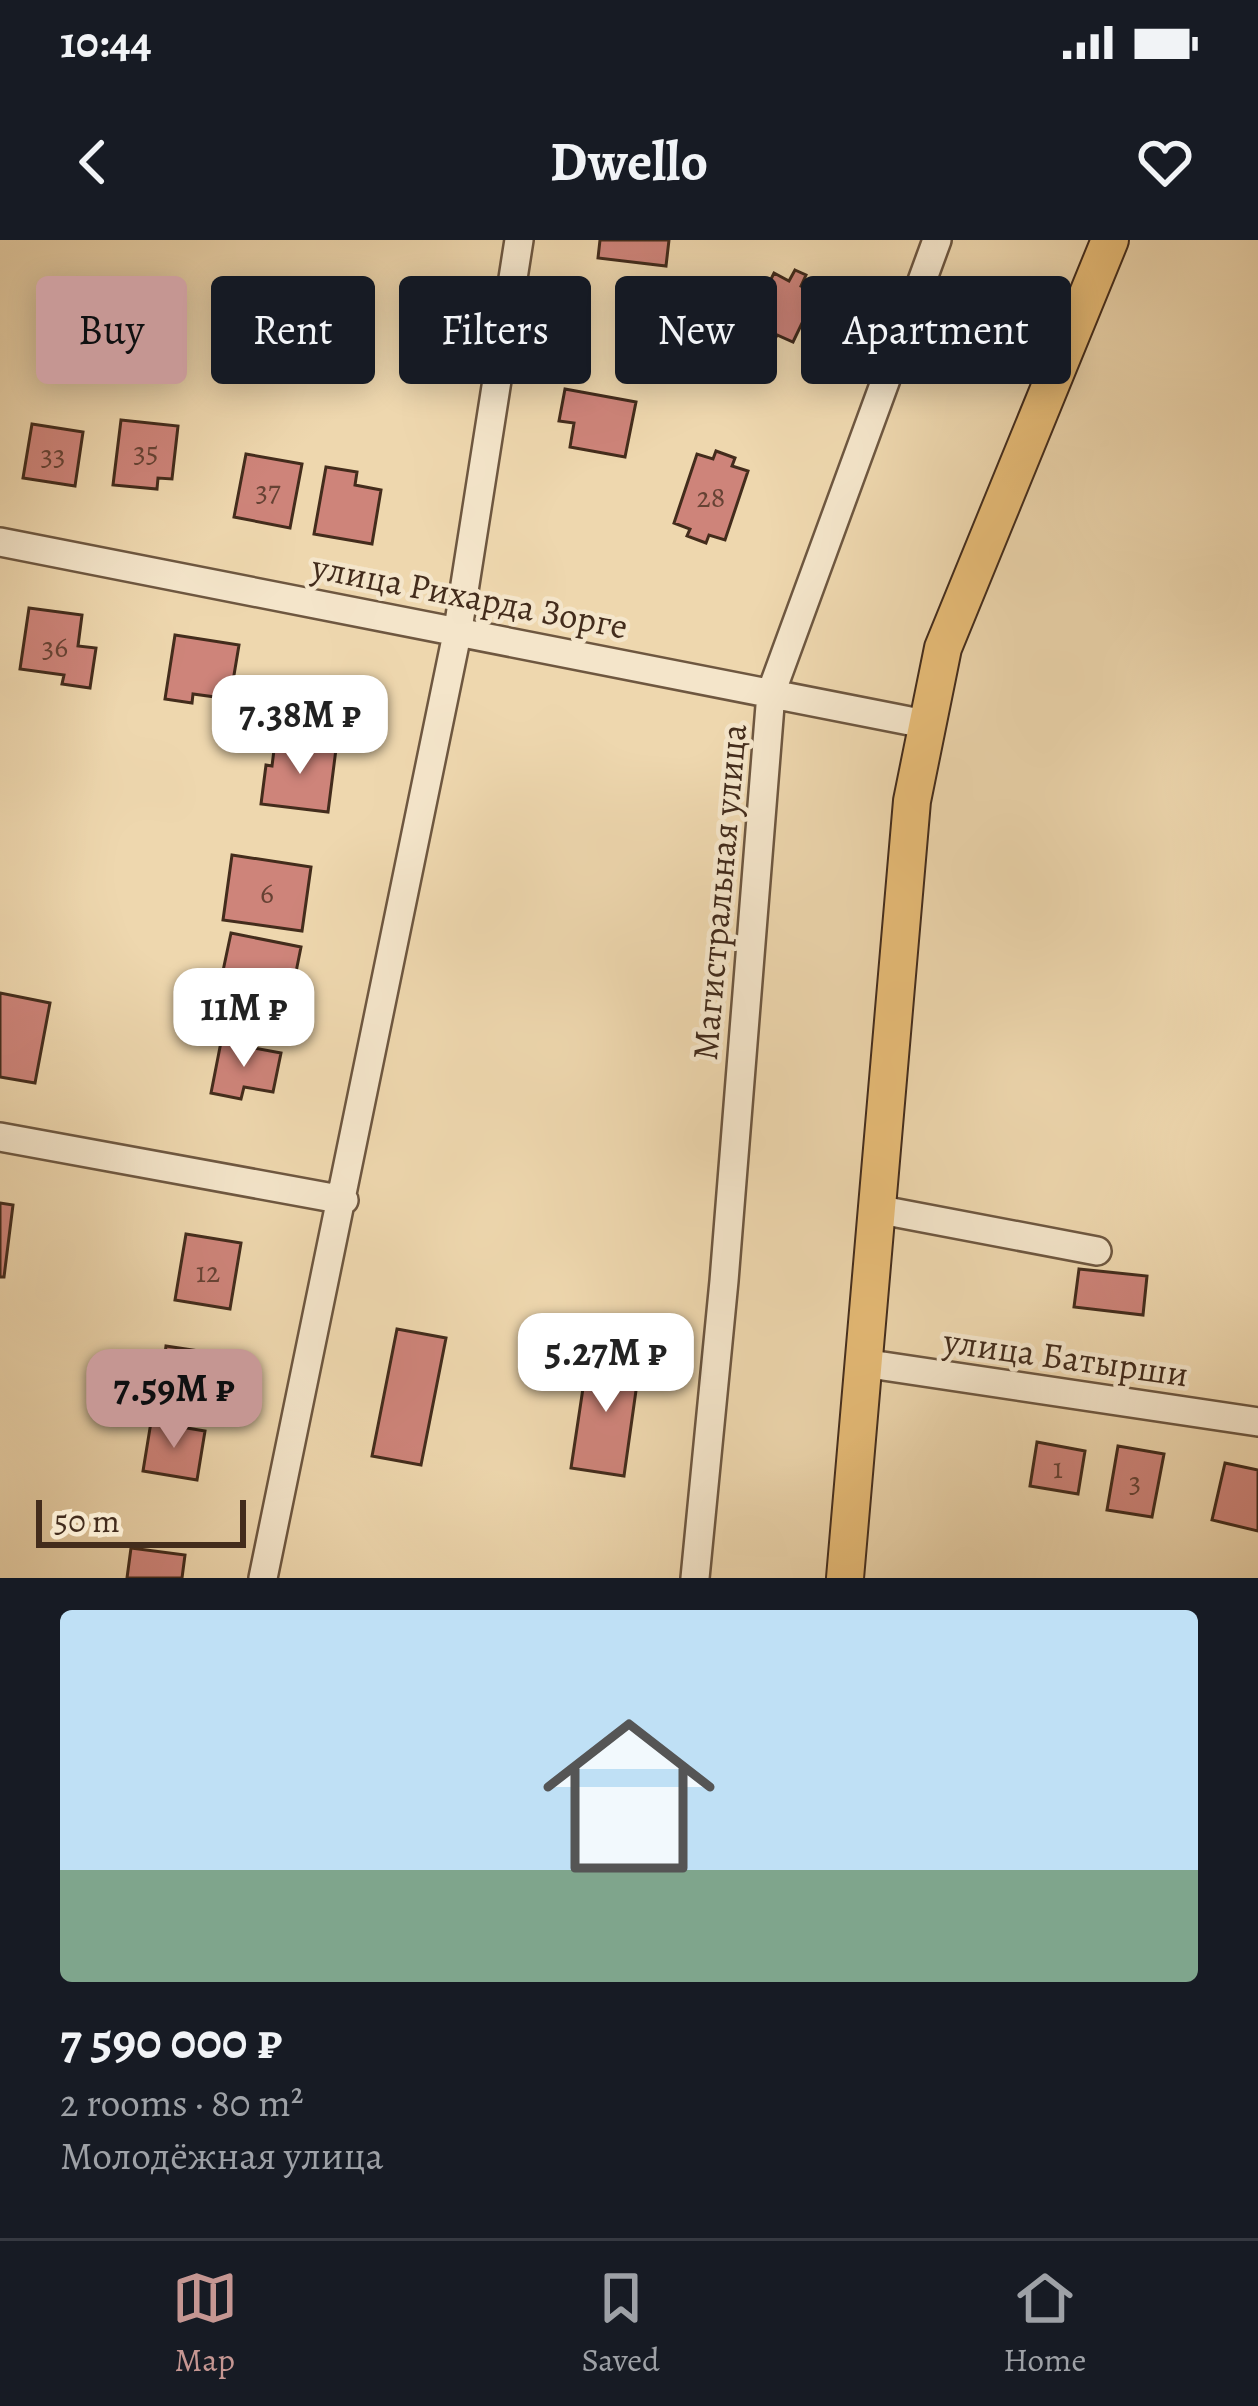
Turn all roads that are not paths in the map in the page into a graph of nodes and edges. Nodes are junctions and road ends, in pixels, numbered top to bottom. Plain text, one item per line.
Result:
1 (519, 240) edge
2 (937, 240) edge
3 (1110, 240) edge
4 (0, 542) edge
5 (458, 629) junction
6 (771, 693) junction
7 (925, 724) junction
8 (0, 1137) edge
9 (344, 1200) junction
10 (876, 1209) junction
11 (1097, 1250) dead end
12 (863, 1363) junction
13 (1258, 1422) edge
14 (263, 1578) edge
15 (694, 1578) edge
16 (845, 1578) edge

1 - 5 street
2 - 6 street, Магистральная улица
3 - 7 main road
4 - 5 street, улица Рихарда Зорге
5 - 6 street, улица Рихарда Зорге
5 - 9 street
6 - 7 street, улица Рихарда Зорге
6 - 15 street, Магистральная улица
7 - 10 main road
8 - 9 street
9 - 14 street
10 - 11 street
10 - 12 main road
12 - 13 street, улица Батырши
12 - 16 main road

